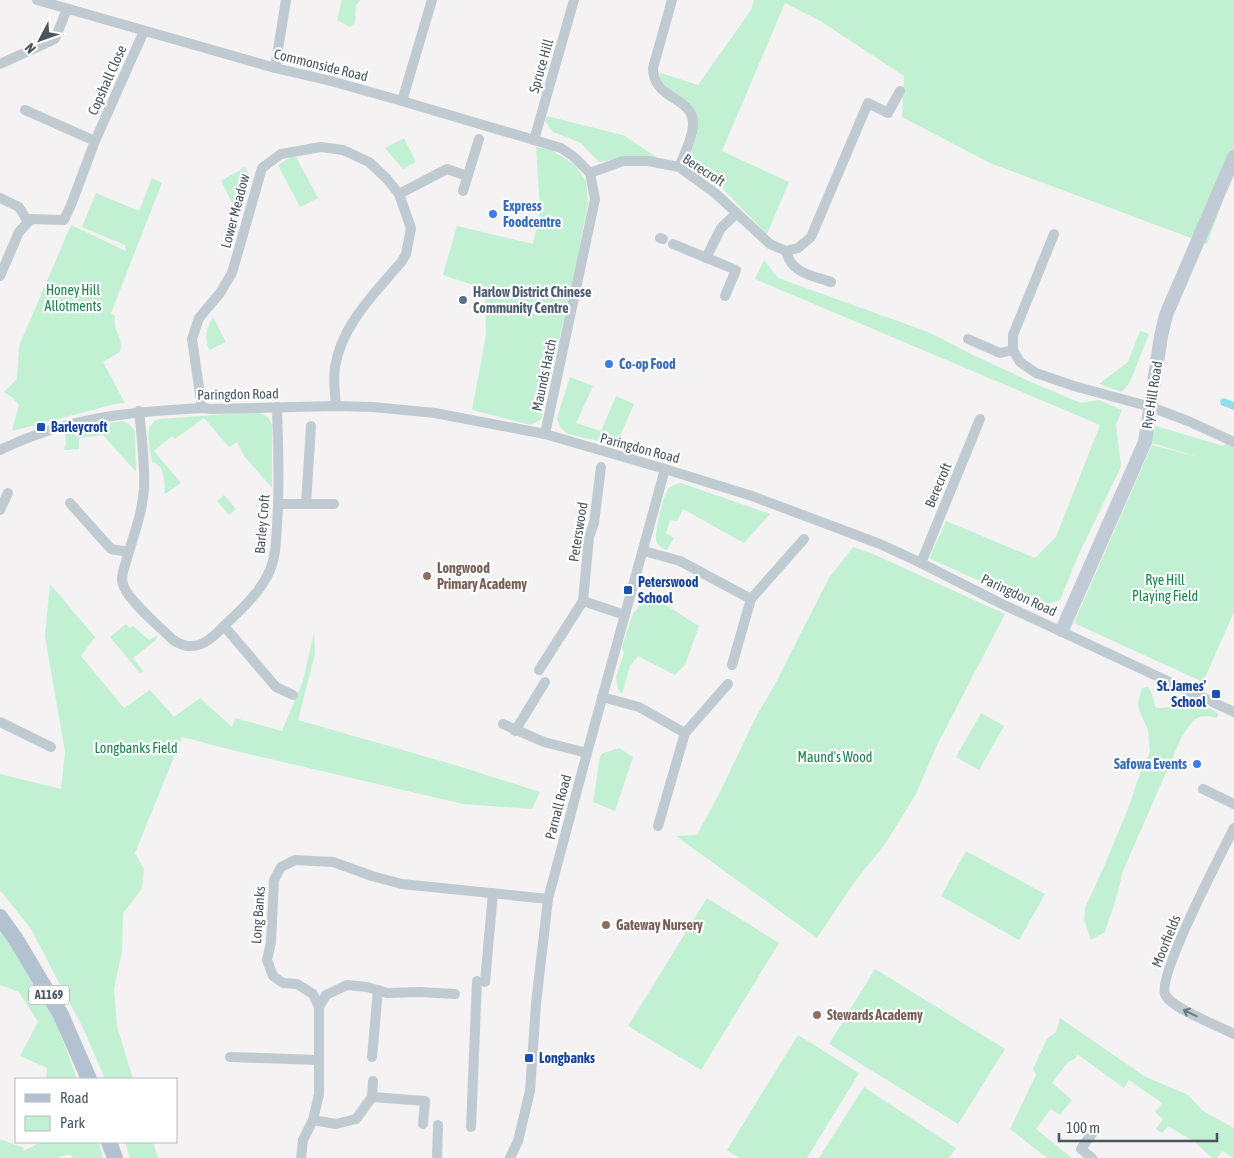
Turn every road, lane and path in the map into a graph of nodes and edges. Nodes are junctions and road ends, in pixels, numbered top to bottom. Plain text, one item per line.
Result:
1 (37, 0) edge
2 (286, 0) edge
3 (432, 0) edge
4 (574, 0) edge
5 (672, 0) edge
6 (67, 9) junction
7 (144, 31) junction
8 (0, 64) edge
9 (275, 68) junction
10 (900, 92) dead end
11 (402, 101) junction
12 (25, 110) dead end
13 (479, 139) dead end
14 (534, 140) junction
15 (95, 141) junction
16 (1234, 157) edge
17 (679, 167) junction
18 (590, 173) junction
19 (467, 176) junction
20 (462, 191) dead end
21 (399, 194) junction
22 (0, 198) edge
23 (738, 213) junction
24 (28, 222) junction
25 (1054, 234) dead end
26 (665, 240) dead end
27 (786, 251) junction
28 (706, 258) junction
29 (0, 276) edge
30 (831, 282) dead end
31 (725, 296) dead end
32 (968, 339) dead end
33 (1013, 350) junction
34 (336, 406) junction
35 (278, 407) junction
36 (1151, 407) junction
37 (202, 408) junction
38 (139, 411) junction
39 (980, 419) dead end
40 (311, 426) dead end
41 (544, 434) junction
42 (1234, 442) edge
43 (0, 450) edge
44 (601, 467) dead end
45 (665, 469) junction
46 (8, 493) dead end
47 (70, 504) dead end
48 (278, 504) junction
49 (306, 504) junction
50 (334, 504) dead end
51 (0, 510) edge
52 (804, 539) dead end
53 (644, 551) junction
54 (128, 552) junction
55 (921, 563) junction
56 (751, 599) junction
57 (582, 601) junction
58 (625, 614) junction
59 (224, 626) junction
60 (1062, 630) junction
61 (732, 665) dead end
62 (539, 670) dead end
63 (545, 682) dead end
64 (728, 684) dead end
65 (293, 695) dead end
66 (602, 697) junction
67 (1234, 712) edge
68 (0, 722) edge
69 (503, 724) dead end
70 (515, 731) junction
71 (685, 733) junction
72 (51, 747) dead end
73 (586, 753) junction
74 (1202, 789) dead end
75 (1234, 804) edge
76 (658, 826) dead end
77 (1234, 828) edge
78 (493, 893) junction
79 (548, 899) junction
80 (0, 917) edge
81 (378, 990) junction
82 (455, 994) dead end
83 (319, 1007) junction
84 (1234, 1034) edge
85 (230, 1057) dead end
86 (372, 1057) dead end
87 (318, 1060) junction
88 (88, 1078) edge
89 (373, 1081) dead end
90 (372, 1097) junction
91 (313, 1120) junction
92 (423, 1124) dead end
93 (438, 1125) dead end
94 (472, 1127) dead end
95 (1094, 1131) dead end
96 (109, 1143) edge
97 (115, 1158) edge
98 (301, 1158) edge
99 (437, 1158) edge
100 (510, 1158) edge
101 (1092, 1158) edge

1 - 6 street, Commonside Road
2 - 9 street
3 - 11 street
4 - 14 street, Spruce Hill
5 - 17 street
6 - 7 street, Commonside Road
6 - 8 street
7 - 9 street, Commonside Road
7 - 15 street, Copshall Close
9 - 11 street, Commonside Road
10 - 27 street
11 - 14 street, Commonside Road
12 - 15 street
13 - 19 street
14 - 18 street, Commonside Road
15 - 24 street, Copshall Close
16 - 36 street, Rye Hill Road
17 - 18 street, Berecroft
17 - 23 street, Berecroft
18 - 41 street, Maunds Hatch
19 - 20 street
19 - 21 street
21 - 34 street, Lower Meadow
21 - 37 street, Lower Meadow
22 - 24 street
23 - 27 street, Berecroft
23 - 28 street
24 - 29 street
25 - 33 street
26 - 28 street
27 - 30 street, Berecroft
28 - 31 street
32 - 33 street
33 - 36 street
34 - 35 street, Paringdon Road
34 - 41 street, Paringdon Road
35 - 37 street, Paringdon Road
35 - 48 street, Barley Croft
36 - 42 street
36 - 60 street, Rye Hill Road
37 - 38 street, Paringdon Road
38 - 43 street, Paringdon Road
38 - 54 street, Barley Croft
39 - 55 street, Berecroft
40 - 49 street
41 - 45 street, Paringdon Road
44 - 57 street, Peterswood
45 - 53 street, Parnall Road
45 - 55 street, Paringdon Road
46 - 51 street
47 - 54 street
48 - 49 street
48 - 59 street, Barley Croft
49 - 50 street
52 - 56 street
53 - 56 street
53 - 58 street, Parnall Road
54 - 59 street, Barley Croft
55 - 60 street, Paringdon Road
56 - 61 street
57 - 58 street
57 - 62 street, Peterswood
58 - 66 street, Parnall Road
59 - 65 street
60 - 67 street, Paringdon Road
63 - 70 street
64 - 71 street
66 - 71 street
66 - 73 street, Parnall Road
68 - 72 street
69 - 70 street
70 - 73 street
71 - 76 street
73 - 79 street, Parnall Road
74 - 75 street
84 -> 77 street, Moorfields
78 - 79 street, Long Banks
78 - 83 street, Long Banks
78 - 94 street
79 - 100 street, Parnall Road
80 - 88 main road, A1169
81 - 82 street
81 - 83 street
81 - 86 street
83 - 87 street
85 - 87 street
87 - 91 street
89 - 90 street
90 - 91 street
90 - 92 street
91 - 98 street
93 - 99 street
95 - 101 street
96 - 97 main road

